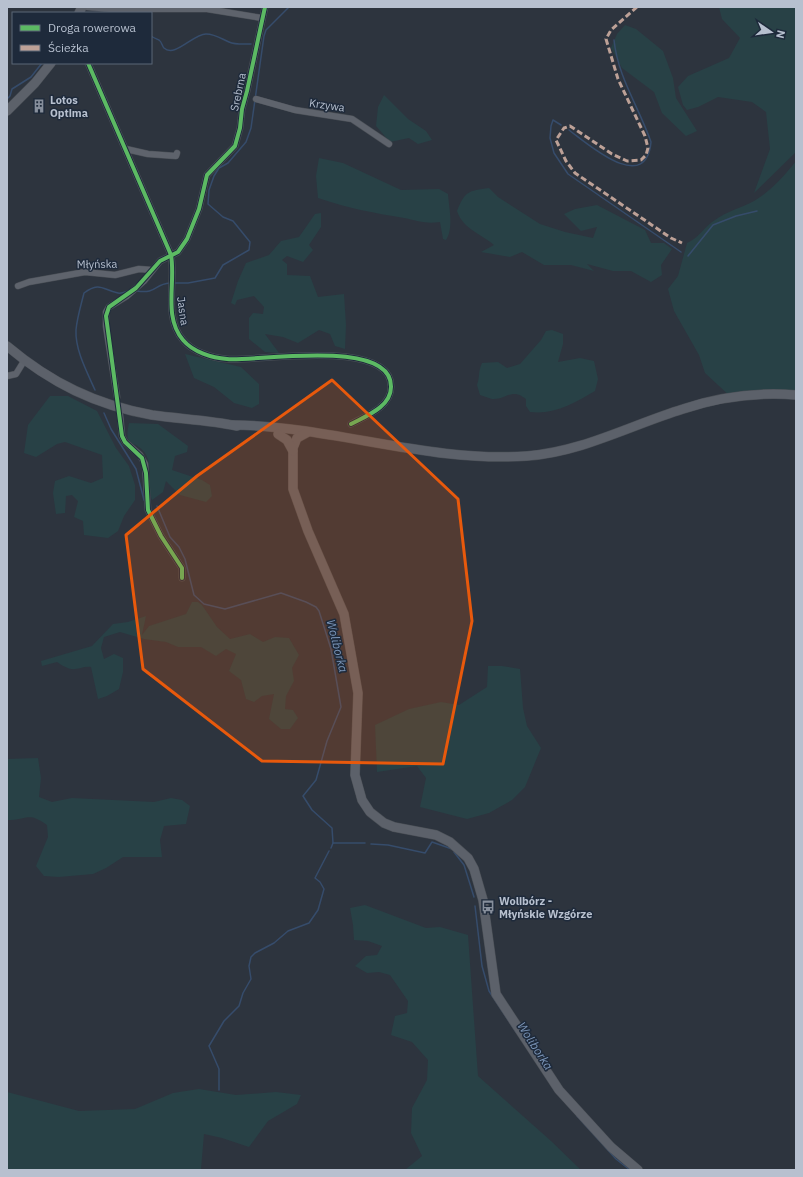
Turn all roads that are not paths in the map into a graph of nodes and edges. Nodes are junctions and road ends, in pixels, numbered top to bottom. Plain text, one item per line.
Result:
1 (87, 7) edge
2 (265, 7) edge
3 (262, 18) junction
4 (50, 64) edge
5 (88, 64) edge
6 (256, 99) dead end
7 (7, 111) edge
8 (389, 144) dead end
9 (126, 149) junction
10 (177, 153) dead end
11 (172, 255) junction
12 (152, 270) junction
13 (18, 286) dead end
14 (7, 346) edge
15 (24, 361) junction
16 (7, 376) edge
17 (796, 395) edge
18 (117, 397) dead end
19 (120, 416) dead end
20 (351, 424) dead end
21 (233, 425) junction
22 (278, 434) junction
23 (304, 437) junction
24 (293, 451) junction
25 (293, 471) junction
26 (182, 578) dead end
27 (638, 1170) edge

1 - 3 street
2 - 3 street, Srebrna
3 - 11 street, Srebrna
4 - 7 main road
5 - 9 street, Jasna
6 - 8 street, Krzywa
9 - 10 street
9 - 11 street, Jasna
11 - 12 street
11 - 20 street, Jasna
12 - 13 street, Młyńska
12 - 18 street
14 - 15 main road
15 - 16 street
15 - 21 main road
17 - 23 main road
19 - 26 street
21 - 22 main road
21 - 23 main road
22 - 23 main road
22 - 24 main road
23 - 24 main road
23 - 25 main road
24 - 25 main road
25 - 27 main road

